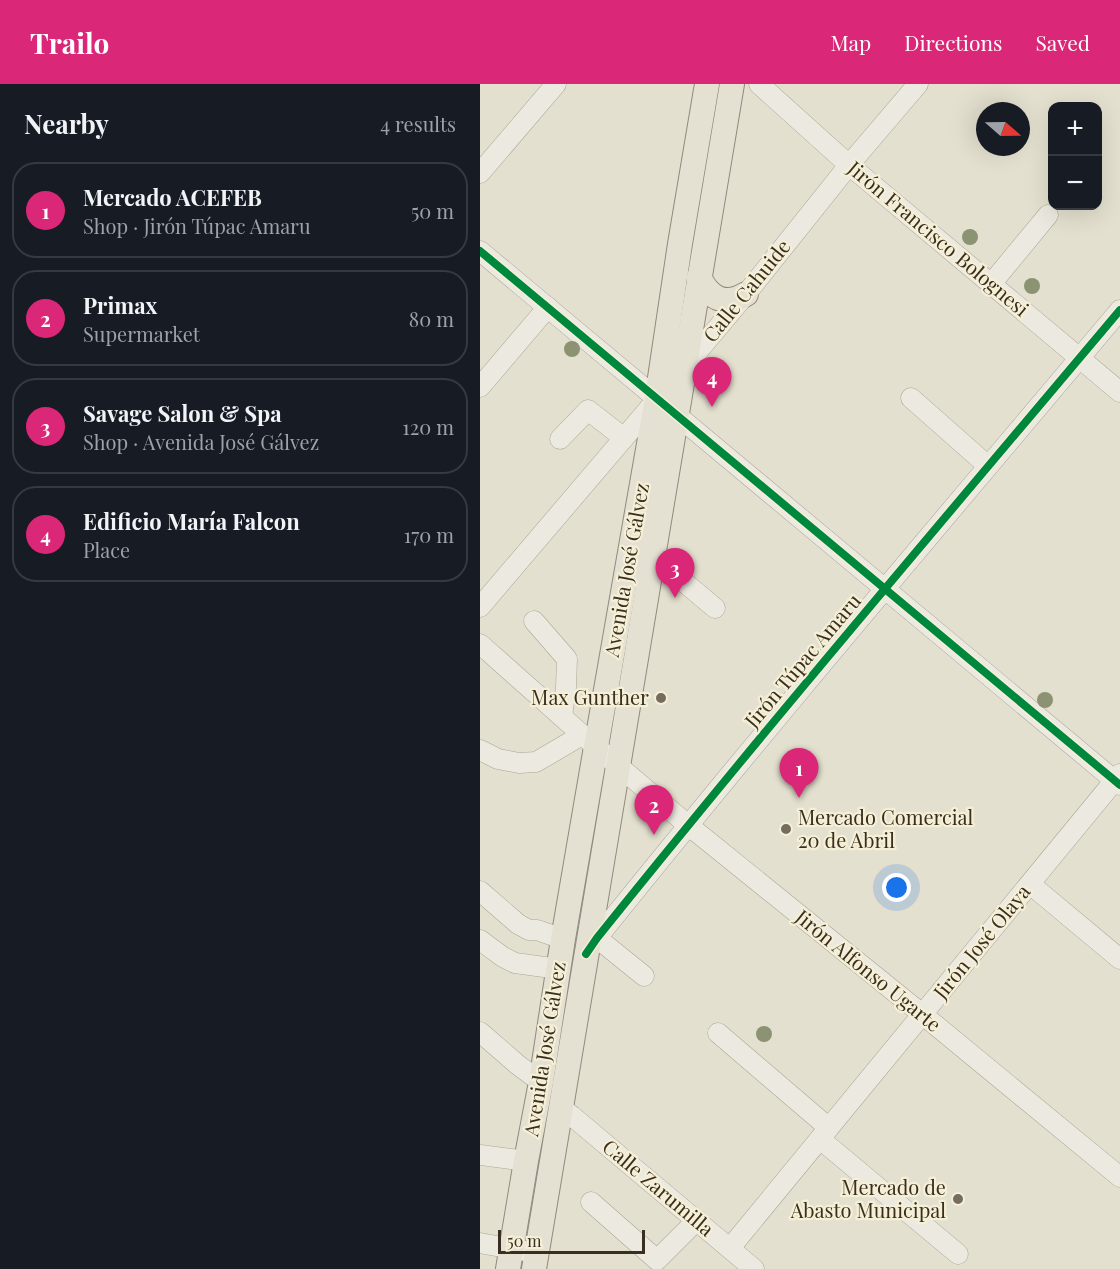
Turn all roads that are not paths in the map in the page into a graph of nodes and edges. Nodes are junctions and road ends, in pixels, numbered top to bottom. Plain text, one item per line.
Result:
1 (556, 84) edge
2 (707, 84) edge
3 (732, 84) edge
4 (759, 84) edge
5 (918, 84) edge
6 (849, 165) junction
7 (480, 173) edge
8 (1048, 216) dead end
9 (480, 250) edge
10 (699, 277) junction
11 (991, 284) junction
12 (746, 294) junction
13 (548, 307) junction
14 (1120, 310) edge
15 (1080, 358) junction
16 (684, 367) junction
17 (480, 387) edge
18 (1120, 392) edge
19 (657, 398) junction
20 (911, 398) dead end
21 (677, 414) junction
22 (624, 438) junction
23 (560, 439) dead end
24 (988, 466) junction
25 (653, 556) junction
26 (885, 588) junction
27 (480, 607) edge
28 (715, 608) dead end
29 (534, 621) dead end
30 (480, 644) edge
31 (562, 717) junction
32 (589, 741) junction
33 (480, 750) edge
34 (618, 765) junction
35 (1118, 780) edge
36 (688, 825) junction
37 (1030, 884) junction
38 (480, 891) edge
39 (563, 939) junction
40 (480, 940) edge
41 (592, 946) junction
42 (1120, 959) edge
43 (559, 969) junction
44 (644, 976) dead end
45 (922, 1014) junction
46 (480, 1032) edge
47 (718, 1033) dead end
48 (541, 1082) junction
49 (561, 1107) junction
50 (824, 1134) junction
51 (480, 1155) edge
52 (526, 1161) junction
53 (1120, 1177) edge
54 (591, 1202) dead end
55 (697, 1220) junction
56 (480, 1243) edge
57 (730, 1248) junction
58 (958, 1254) dead end
59 (510, 1259) edge
60 (535, 1261) edge
61 (754, 1269) edge

1 - 7 street
2 - 19 main road, Avenida José Gálvez
3 - 10 main road, Avenida José Gálvez
4 - 6 street, Jirón Francisco Bolognesi
5 - 6 street, Calle Cahuide
6 - 11 street, Jirón Francisco Bolognesi
6 - 12 street, Calle Cahuide
8 - 11 street
9 - 13 street
10 - 12 main road
10 - 16 main road, Avenida José Gálvez
11 - 15 street, Jirón Francisco Bolognesi
12 - 16 street, Calle Cahuide
13 - 17 street
13 - 19 street
14 - 15 street, Jirón Túpac Amaru
15 - 18 street, Jirón Francisco Bolognesi
15 - 24 street, Jirón Túpac Amaru
16 - 19 street, Calle Cahuide
16 - 21 main road, Avenida José Gálvez
19 - 21 street
19 - 22 street, Calle Cahuide
19 - 32 main road, Avenida José Gálvez
20 - 24 street
21 - 25 main road, Avenida José Gálvez
21 - 26 street
22 - 23 street
22 - 27 street, Calle Cahuide
24 - 26 street, Jirón Túpac Amaru
25 - 28 street
25 - 34 main road, Avenida José Gálvez
26 - 35 street
26 - 36 street, Jirón Túpac Amaru
29 - 31 street
30 - 31 street
31 - 32 street
32 - 33 street
32 - 34 street, Jirón Alfonso Ugarte
32 - 39 main road, Avenida José Gálvez
34 - 36 street, Jirón Alfonso Ugarte
34 - 41 main road, Avenida José Gálvez
35 - 37 street, Jirón José Olaya
36 - 41 street, Jirón Túpac Amaru
36 - 45 street, Jirón Alfonso Ugarte
37 - 42 street
37 - 45 street, Jirón José Olaya
38 - 39 street
39 - 43 main road, Avenida José Gálvez
40 - 43 street
41 - 44 street
41 - 49 main road, Avenida José Gálvez
43 - 48 main road, Avenida José Gálvez
45 - 50 street, Jirón José Olaya
45 - 53 street, Jirón Alfonso Ugarte
46 - 48 street
47 - 50 street
48 - 52 main road, Avenida José Gálvez
49 - 55 street, Calle Zarumilla
49 - 60 main road, Avenida José Gálvez
50 - 57 street, Jirón José Olaya
50 - 58 street
51 - 52 street
52 - 59 main road, Avenida José Gálvez
54 - 55 street
55 - 57 street, Calle Zarumilla
56 - 59 street
57 - 61 street, Calle Zarumilla
59 - 60 street

